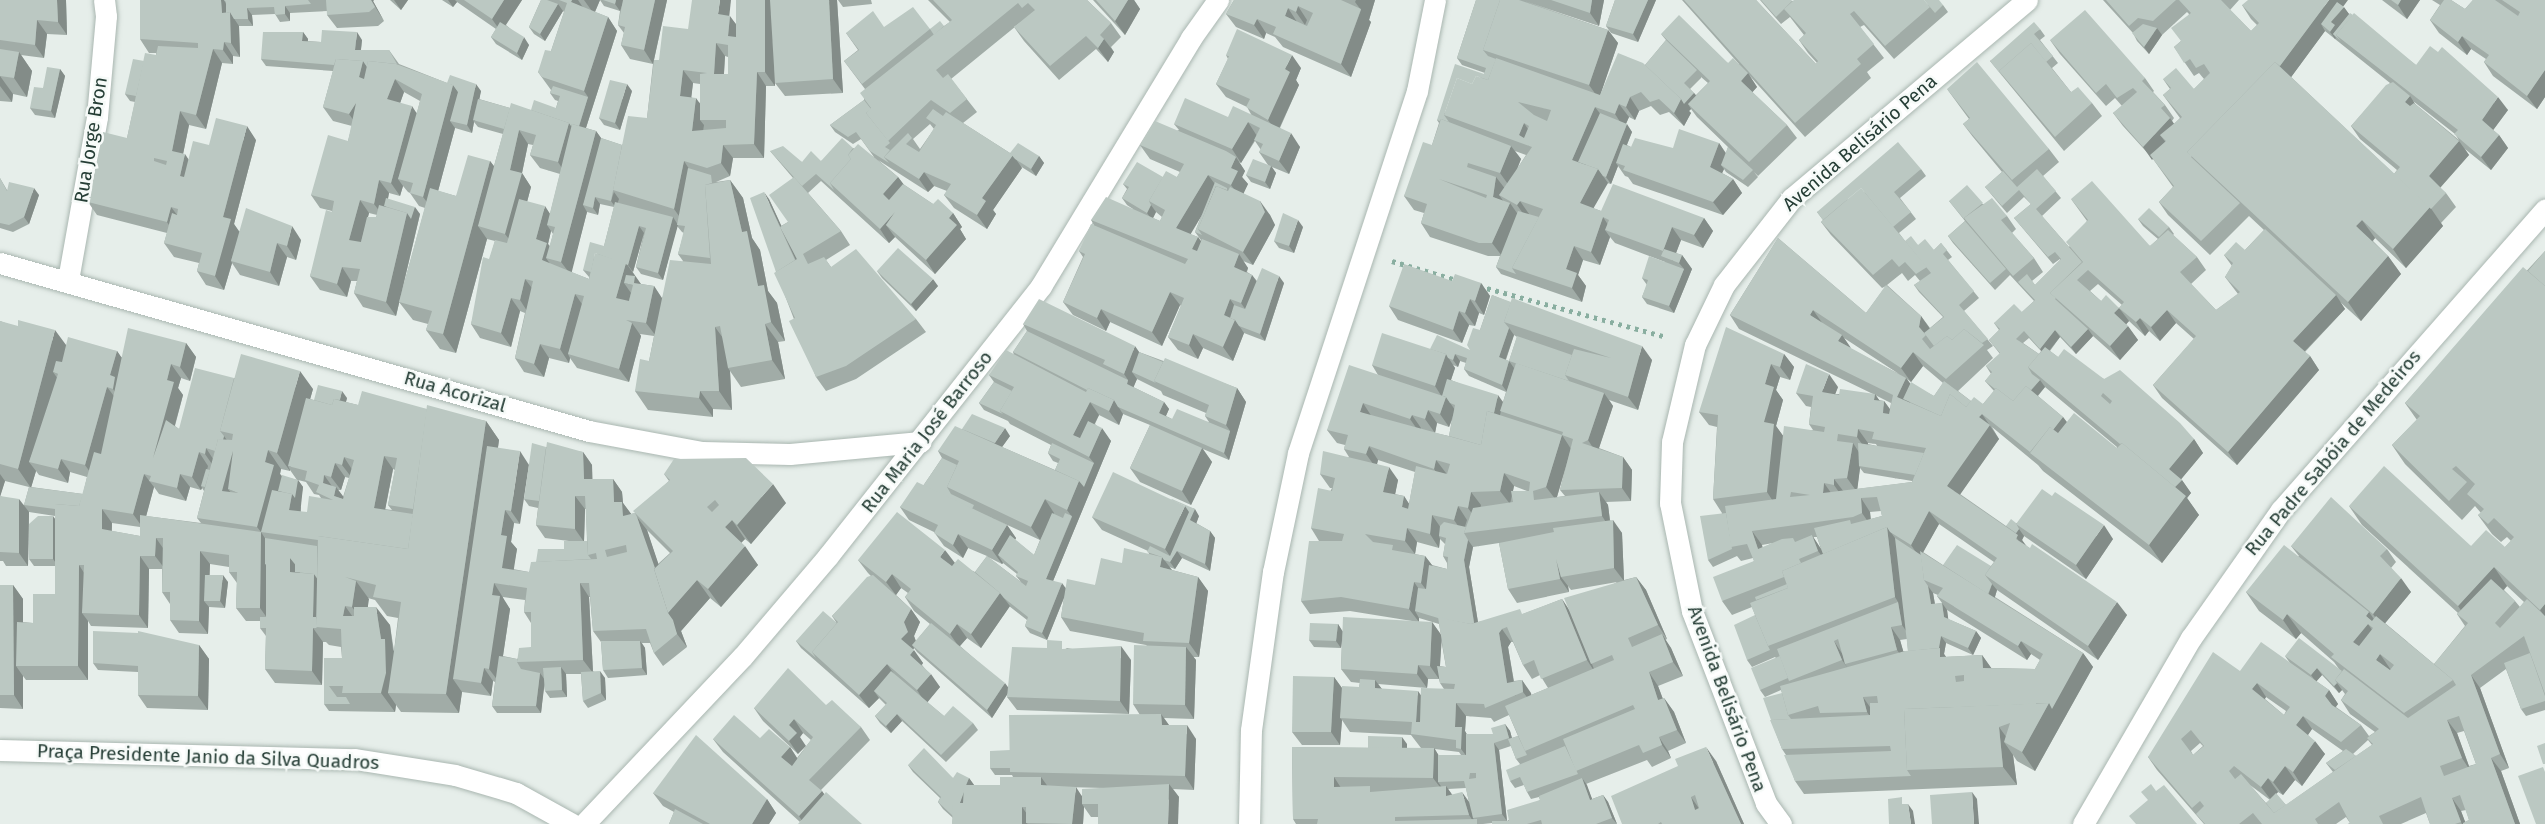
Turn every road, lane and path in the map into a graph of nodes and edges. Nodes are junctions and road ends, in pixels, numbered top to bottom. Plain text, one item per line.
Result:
1 (104, 0) edge
2 (1218, 0) edge
3 (1435, 0) edge
4 (2027, 0) edge
5 (2545, 210) edge
6 (1363, 254) junction
7 (0, 263) edge
8 (68, 280) junction
9 (1695, 345) junction
10 (920, 442) junction
11 (0, 750) edge
12 (572, 824) edge
13 (584, 824) edge
14 (1249, 824) edge
15 (1781, 824) edge
16 (2083, 824) edge

1 - 8 street, Rua Jorge Bron
2 - 10 street, Rua Maria José Barroso
3 - 6 street
4 - 9 street, Avenida Belisário Pena
5 - 16 street, Rua Padre Sabóia de Medeiros
6 - 9 path
6 - 14 street
7 - 8 street, Rua Acorizal
8 - 10 street, Rua Acorizal
9 - 15 street, Avenida Belisário Pena
10 - 13 street, Rua Maria José Barroso
11 - 12 street, Praça Presidente Janio da Silva Quadros

